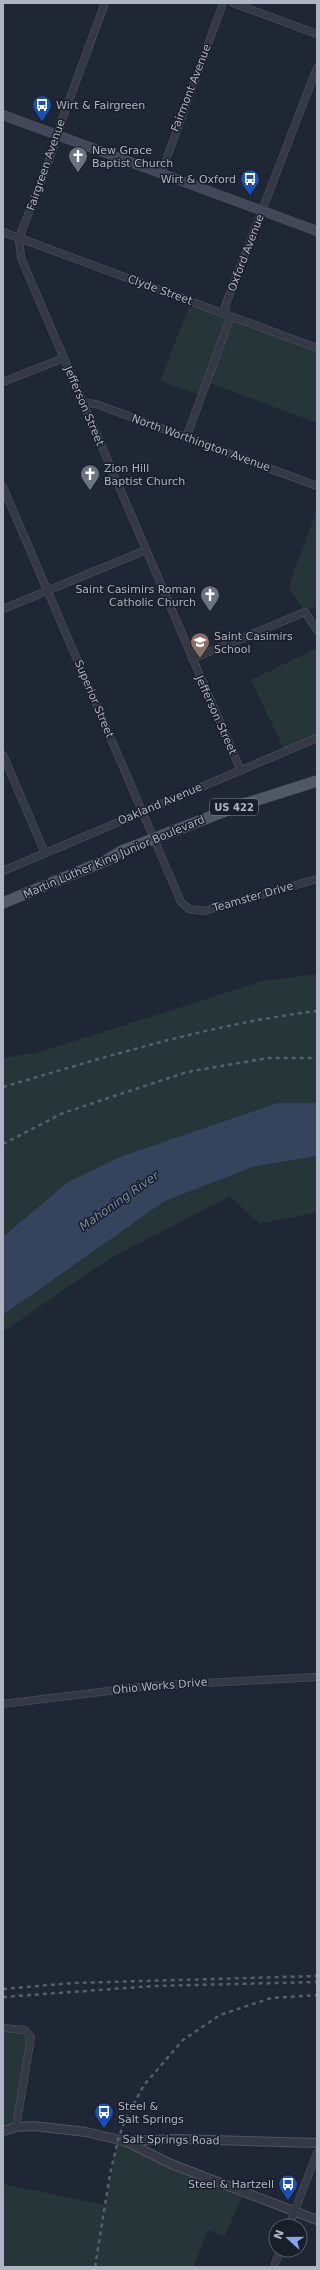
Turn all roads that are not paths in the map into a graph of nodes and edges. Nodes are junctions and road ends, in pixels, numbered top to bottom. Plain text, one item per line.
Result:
1 (105, 3) edge
2 (223, 3) edge
3 (233, 3) edge
4 (317, 34) edge
5 (317, 68) edge
6 (3, 115) edge
7 (57, 135) junction
8 (161, 174) junction
9 (262, 210) junction
10 (317, 231) edge
11 (3, 232) edge
12 (18, 238) junction
13 (226, 315) junction
14 (317, 348) edge
15 (64, 358) junction
16 (3, 382) edge
17 (84, 403) junction
18 (186, 438) junction
19 (317, 486) edge
20 (3, 487) edge
21 (146, 550) junction
22 (48, 591) junction
23 (3, 609) edge
24 (317, 630) edge
25 (192, 659) junction
26 (317, 738) edge
27 (3, 755) edge
28 (241, 771) junction
29 (317, 781) edge
30 (142, 812) junction
31 (153, 839) junction
32 (45, 853) junction
33 (3, 871) edge
34 (317, 879) edge
35 (3, 904) edge
36 (189, 909) joint
37 (317, 1677) edge
38 (3, 1704) edge
39 (3, 2028) edge
40 (16, 2127) junction
41 (3, 2131) edge
42 (124, 2141) junction
43 (317, 2143) edge
44 (317, 2153) edge
45 (295, 2211) junction
46 (292, 2218) edge
47 (317, 2220) edge

1 - 7 street, Fairgreen Avenue
2 - 8 street, Fairmont Avenue
3 - 4 street
5 - 9 street, Oxford Avenue
6 - 7 main road
7 - 8 main road
7 - 12 street, Fairgreen Avenue
8 - 9 main road
9 - 10 main road
9 - 13 street, Oxford Avenue
11 - 12 street, Clyde Street
12 - 13 street, Clyde Street
12 - 15 street, Jefferson Street
13 - 14 street, Clyde Street
13 - 18 street, Oxford Avenue
15 - 16 street
15 - 17 street, Jefferson Street
17 - 18 street, North Worthington Avenue
17 - 21 street, Jefferson Street
18 - 19 street, North Worthington Avenue
20 - 22 street, Superior Street
21 - 22 street
21 - 25 street, Jefferson Street
22 - 23 street
22 - 30 street, Superior Street
24 - 25 street
25 - 28 street, Jefferson Street
26 - 28 street, Oakland Avenue
27 - 32 street
28 - 30 street, Oakland Avenue
29 - 31 main road, Martin Luther King Junior Boulevard / US 422
30 - 31 street, Superior Street
30 - 32 street, Oakland Avenue
31 - 35 main road, Martin Luther King Junior Boulevard / US 422
31 - 36 street, Superior Street
32 - 33 street, Oakland Avenue
34 - 36 street, Teamster Drive
37 - 38 street, Ohio Works Drive
39 - 40 street
40 - 41 street, Salt Springs Road
40 - 42 street, Salt Springs Road
42 - 43 street, Salt Springs Road
42 - 45 street
44 - 45 street
45 - 46 street
45 - 47 street

